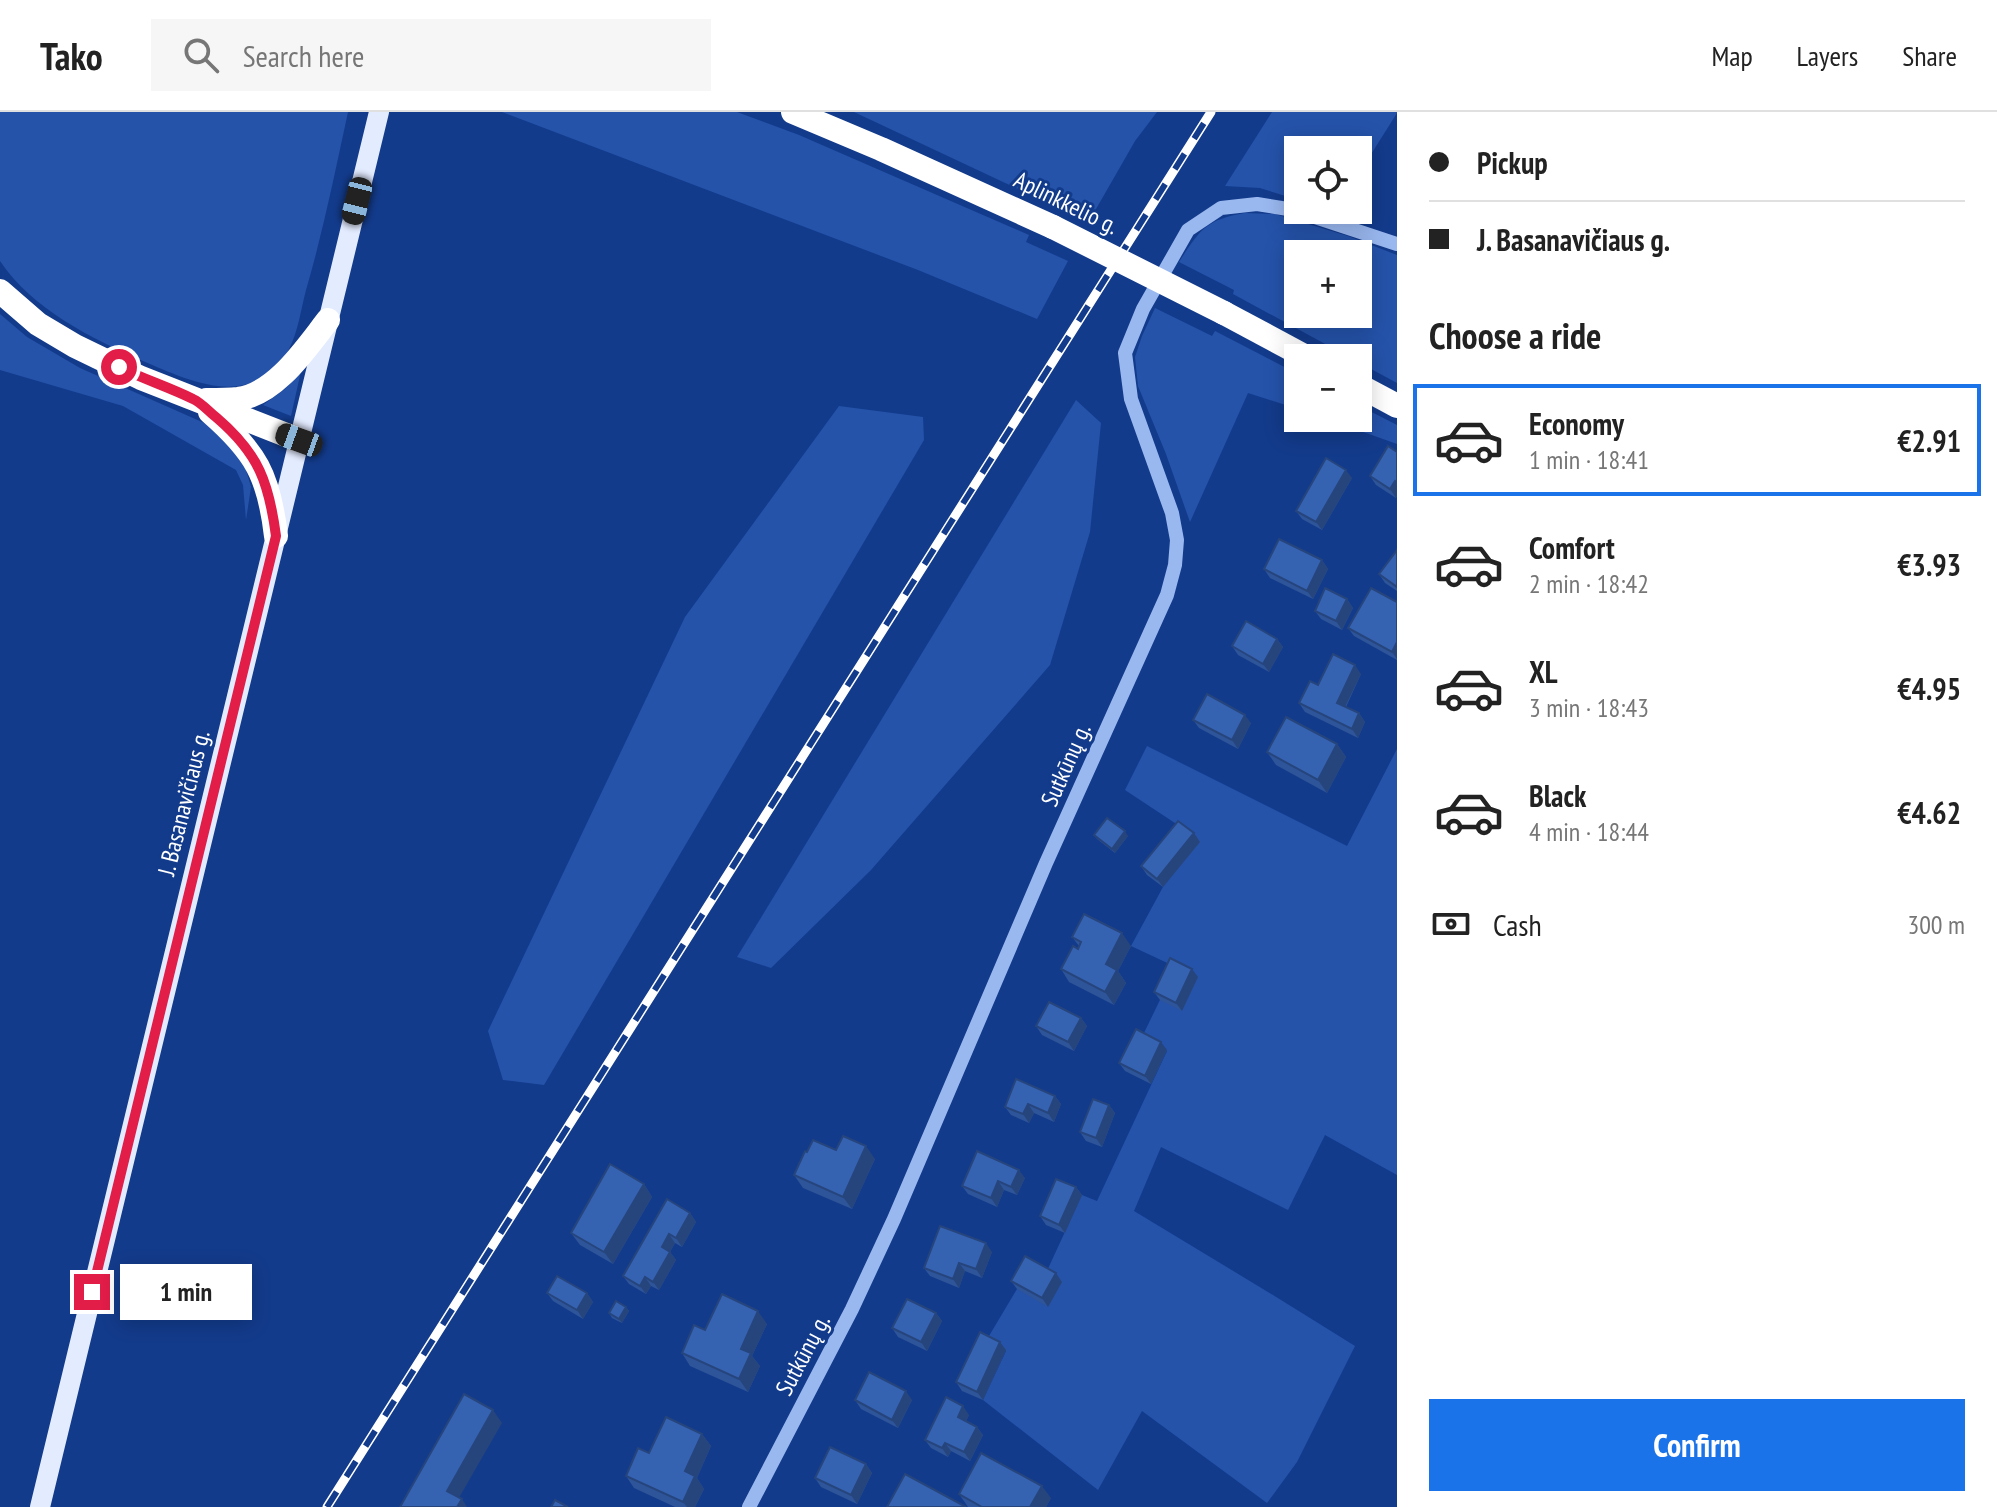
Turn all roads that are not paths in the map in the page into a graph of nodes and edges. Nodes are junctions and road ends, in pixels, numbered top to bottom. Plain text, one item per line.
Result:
1 (379, 112) edge
2 (793, 112) edge
3 (1397, 244) edge
4 (0, 291) edge
5 (328, 320) junction
6 (1284, 345) edge
7 (1372, 393) edge
8 (196, 400) junction
9 (1397, 406) edge
10 (299, 440) junction
11 (276, 536) junction
12 (40, 1507) edge
13 (749, 1507) edge

1 - 5 main road, J. Basanavičiaus g.
2 - 6 highway, Aplinkkelio g., bridge
3 - 13 street, Sutkūnų g.
4 - 8 highway
5 - 8 highway
5 - 10 main road, J. Basanavičiaus g.
7 - 9 highway
8 - 10 highway
8 - 11 highway
10 - 11 main road, J. Basanavičiaus g.
11 - 12 main road, J. Basanavičiaus g.

